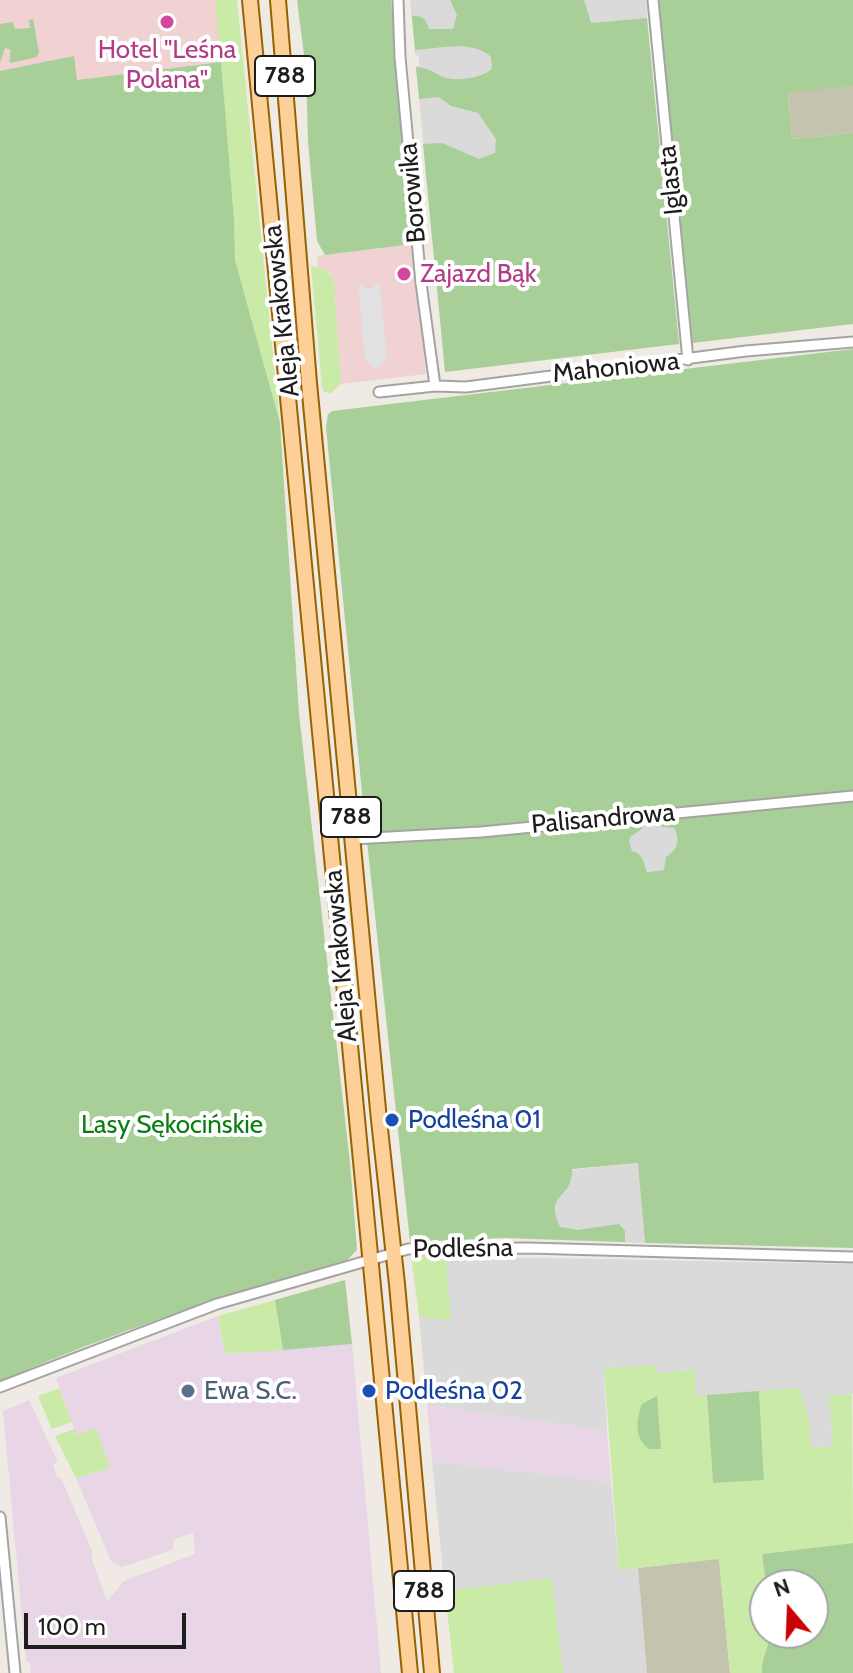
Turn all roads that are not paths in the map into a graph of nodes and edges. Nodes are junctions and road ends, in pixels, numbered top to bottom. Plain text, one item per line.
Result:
1 (250, 0) edge
2 (278, 0) edge
3 (398, 0) edge
4 (653, 0) edge
5 (853, 342) edge
6 (688, 360) junction
7 (435, 386) junction
8 (379, 392) dead end
9 (853, 796) edge
10 (353, 839) junction
11 (394, 1251) junction
12 (853, 1257) edge
13 (369, 1260) junction
14 (0, 1387) edge
15 (0, 1517) edge
16 (15, 1673) edge
17 (410, 1673) edge
18 (432, 1673) edge

1 - 13 main road, Aleja Krakowska / 788
2 - 10 main road, Aleja Krakowska / 788
3 - 7 street, Borowika
4 - 6 street, Iglasta
5 - 6 street, Mahoniowa
6 - 7 street, Mahoniowa
7 - 8 street, Mahoniowa
9 - 10 street, Palisandrowa
10 - 11 main road, Aleja Krakowska / 788
11 - 12 street, Podleśna
11 - 13 street, Podleśna
11 - 18 main road, Aleja Krakowska / 788
13 - 14 street, Podleśna
13 - 17 main road, Aleja Krakowska / 788
15 - 16 street

